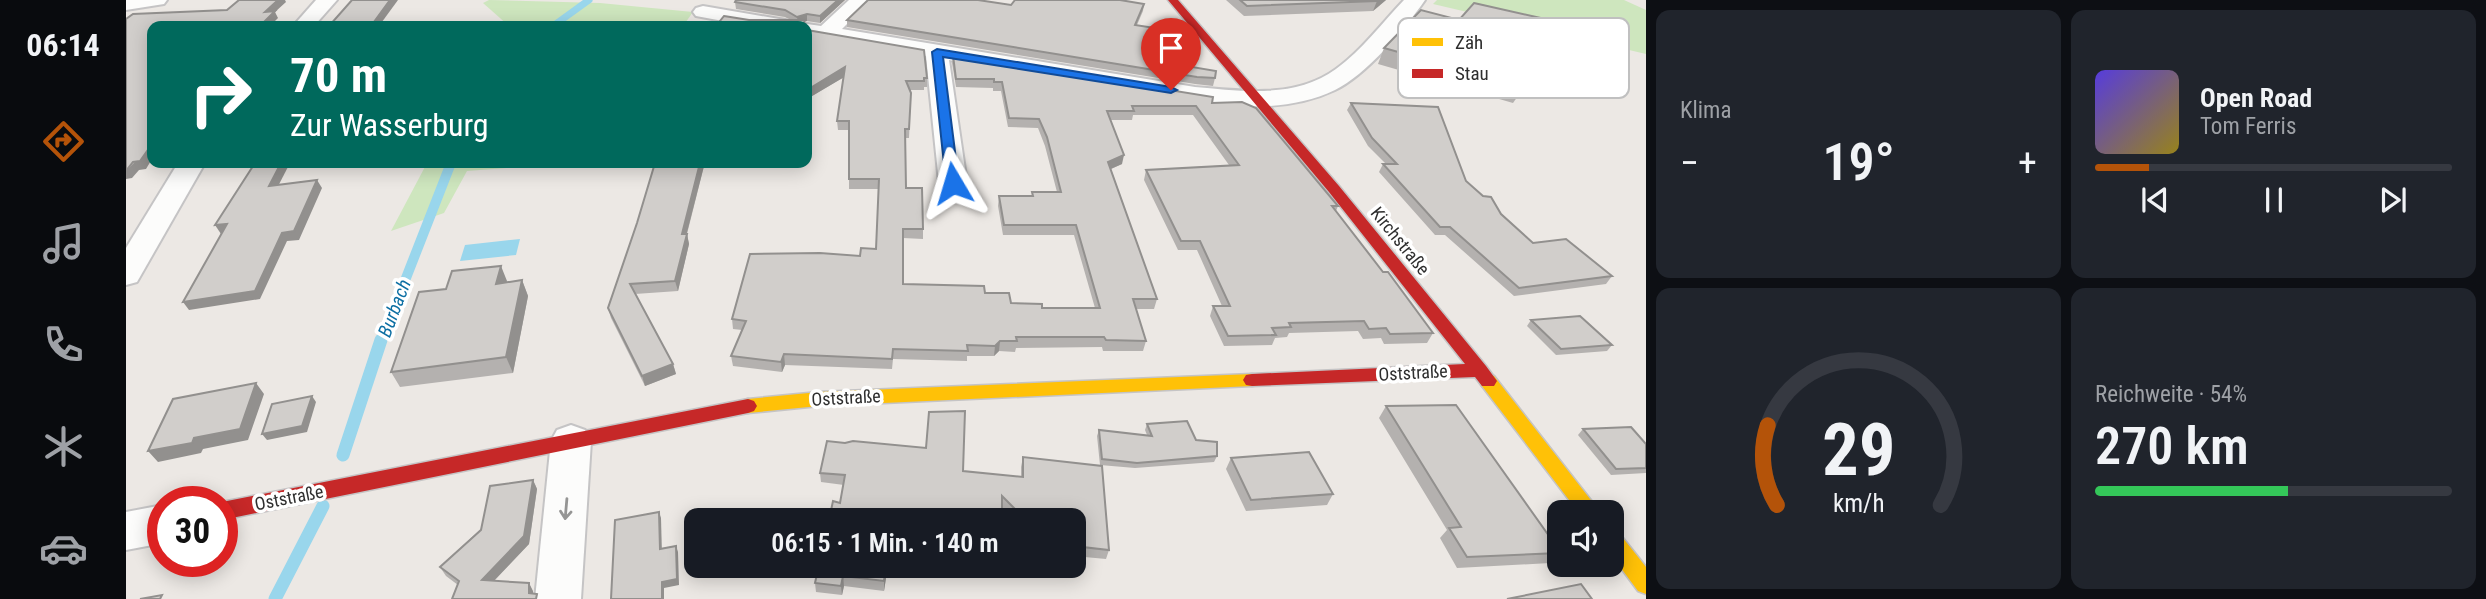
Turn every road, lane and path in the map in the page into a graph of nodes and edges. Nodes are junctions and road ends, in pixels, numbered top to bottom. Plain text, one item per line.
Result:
1 (157, 0) edge
2 (327, 0) edge
3 (861, 0) edge
4 (1173, 0) edge
5 (1415, 0) edge
6 (126, 4) edge
7 (703, 12) dead end
8 (308, 21) edge
9 (756, 21) edge
10 (816, 32) edge
11 (937, 52) junction
12 (1260, 99) junction
13 (188, 168) edge
14 (953, 183) dead end
15 (126, 275) edge
16 (1480, 370) junction
17 (571, 441) junction
18 (1581, 500) edge
19 (238, 508) edge
20 (147, 527) edge
21 (126, 531) edge
22 (1624, 556) edge
23 (1646, 584) edge
24 (558, 599) edge

1 - 6 street
2 - 8 street
3 - 10 street
4 - 12 street, Kirchstraße
5 - 12 street
7 - 9 street
10 - 11 street
11 - 12 street
11 - 14 street
12 - 16 street, Kirchstraße
13 - 15 street
16 - 17 street, Oststraße
16 - 18 street, Kirchstraße
17 - 19 street, Oststraße
17 -> 24 street
20 - 21 street
22 - 23 street

